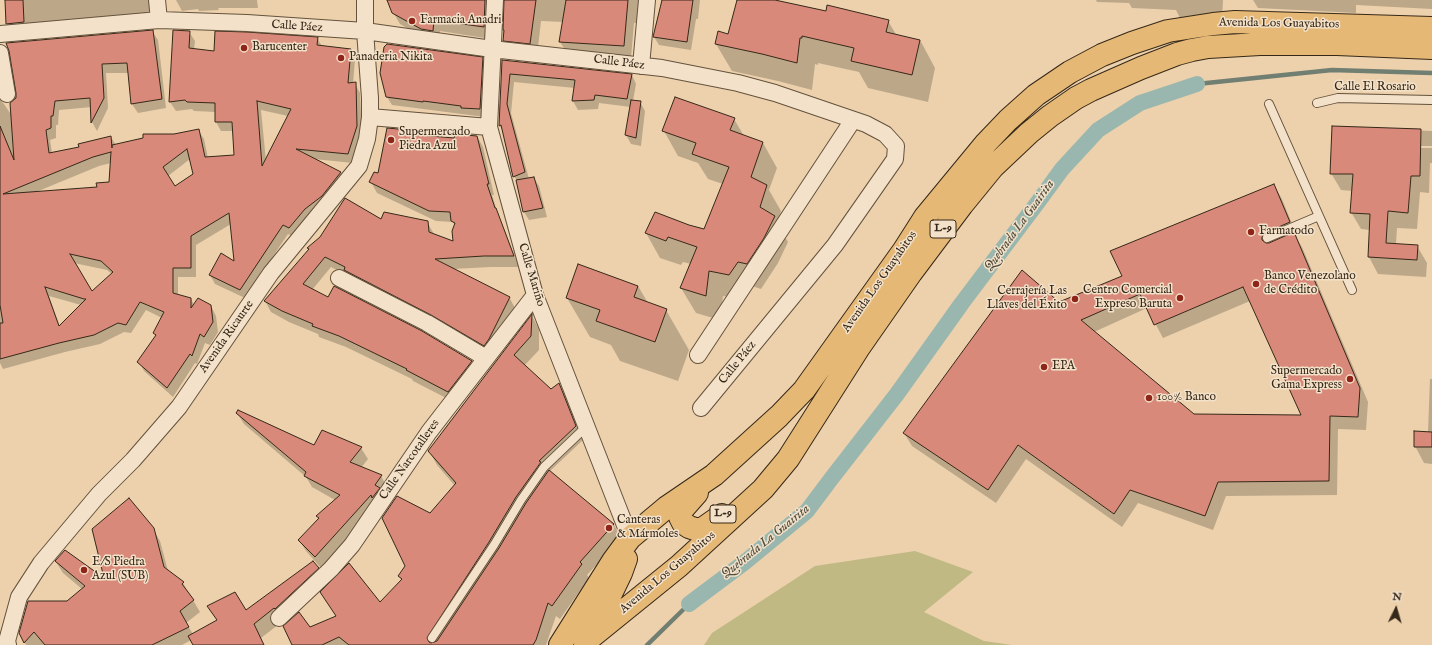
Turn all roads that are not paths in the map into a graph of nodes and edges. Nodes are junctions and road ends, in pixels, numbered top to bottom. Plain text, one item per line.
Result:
1 (157, 0) edge
2 (365, 0) edge
3 (495, 0) edge
4 (647, 0) edge
5 (159, 20) junction
6 (1432, 28) edge
7 (365, 32) junction
8 (0, 34) edge
9 (1432, 48) edge
10 (492, 49) junction
11 (0, 53) edge
12 (641, 66) junction
13 (7, 94) dead end
14 (1432, 100) edge
15 (1318, 103) dead end
16 (1269, 104) dead end
17 (370, 117) junction
18 (853, 120) junction
19 (489, 126) junction
20 (1319, 216) junction
21 (1267, 238) dead end
22 (338, 278) dead end
23 (1352, 290) dead end
24 (535, 295) junction
25 (698, 355) dead end
26 (486, 358) junction
27 (701, 408) dead end
28 (586, 428) junction
29 (801, 439) junction
30 (714, 474) junction
31 (630, 538) junction
32 (279, 618) dead end
33 (432, 638) dead end
34 (5, 641) edge
35 (587, 641) edge
36 (560, 645) edge

1 - 5 street
2 - 7 street, Avenida Ricaurte
3 - 10 street, Calle Mariño
4 - 12 street
5 - 7 street, Calle Páez
5 - 8 street, Calle Páez
6 - 30 main road, Avenida Los Guayabitos / L-9
7 - 10 street, Calle Páez
7 - 17 street, Avenida Ricaurte
9 - 29 main road, Avenida Los Guayabitos / L-9
10 - 12 street, Calle Páez
10 - 19 street, Calle Mariño
11 - 13 street
12 - 18 street, Calle Páez
14 - 15 lane, Calle El Rosario
16 - 20 lane
17 - 19 street
17 - 34 street, Avenida Ricaurte
18 - 25 street
18 - 27 street, Calle Páez
19 - 24 street, Calle Mariño
20 - 21 lane
20 - 23 lane
22 - 26 street
24 - 26 street, Calle Narcotalleres
24 - 28 street, Calle Mariño
26 - 32 street, Calle Narcotalleres
28 - 31 street, Calle Mariño
28 - 33 lane
29 - 30 main road, L-9
29 - 35 main road, Avenida Los Guayabitos / L-9
30 - 31 main road, Avenida Los Guayabitos / L-9
31 - 35 main road
31 - 36 main road, Avenida Los Guayabitos / L-9

